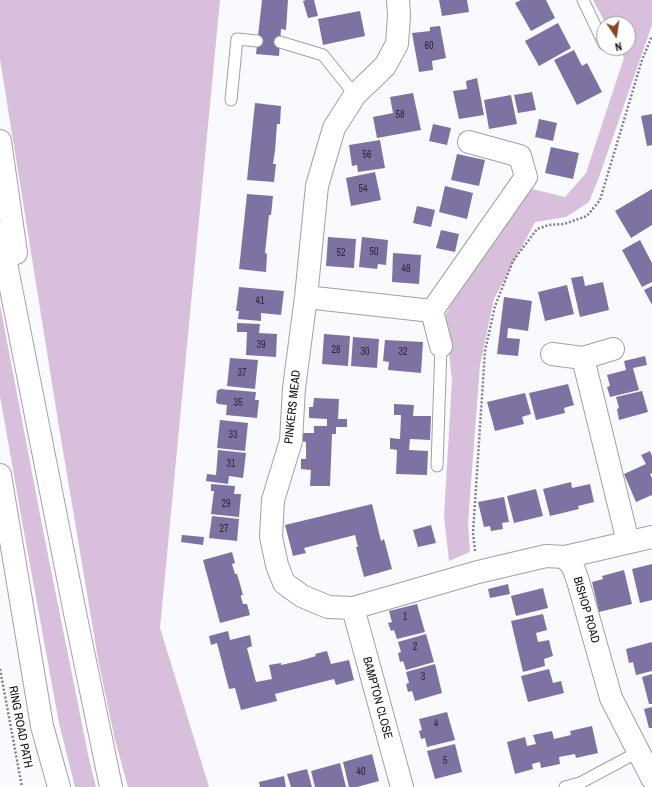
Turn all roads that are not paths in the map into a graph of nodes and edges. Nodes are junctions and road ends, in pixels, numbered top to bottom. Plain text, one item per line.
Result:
1 (398, 0) edge
2 (583, 0) edge
3 (596, 27) edge
4 (257, 40) dead end
5 (280, 42) dead end
6 (355, 95) junction
7 (231, 100) dead end
8 (0, 141) edge
9 (469, 142) dead end
10 (0, 233) edge
11 (306, 297) junction
12 (432, 311) junction
13 (441, 346) joint
14 (613, 348) dead end
15 (552, 354) dead end
16 (583, 358) junction
17 (437, 466) dead end
18 (0, 475) edge
19 (52, 496) junction
20 (652, 537) edge
21 (628, 542) junction
22 (565, 556) junction
23 (353, 608) junction
24 (638, 752) junction
25 (652, 778) edge
26 (652, 782) edge
27 (59, 787) edge
28 (111, 787) edge
29 (402, 787) edge
30 (565, 787) edge
31 (644, 787) edge

1 - 6 main road, PINKERS MEAD
2 - 3 lane
4 - 7 lane
5 - 6 lane
6 - 11 main road, PINKERS MEAD
8 - 19 main road
9 - 12 main road
10 - 19 main road
11 - 12 main road
11 - 23 main road, PINKERS MEAD
12 - 13 main road
13 - 17 lane
14 - 16 main road
15 - 16 main road
16 - 21 main road
18 - 27 main road
19 - 28 main road
20 - 21 main road
21 - 22 main road
22 - 23 main road
22 - 24 main road, BISHOP ROAD
23 - 29 main road, BAMPTON CLOSE
24 - 25 main road, BISHOP ROAD
24 - 30 lane
26 - 31 lane

